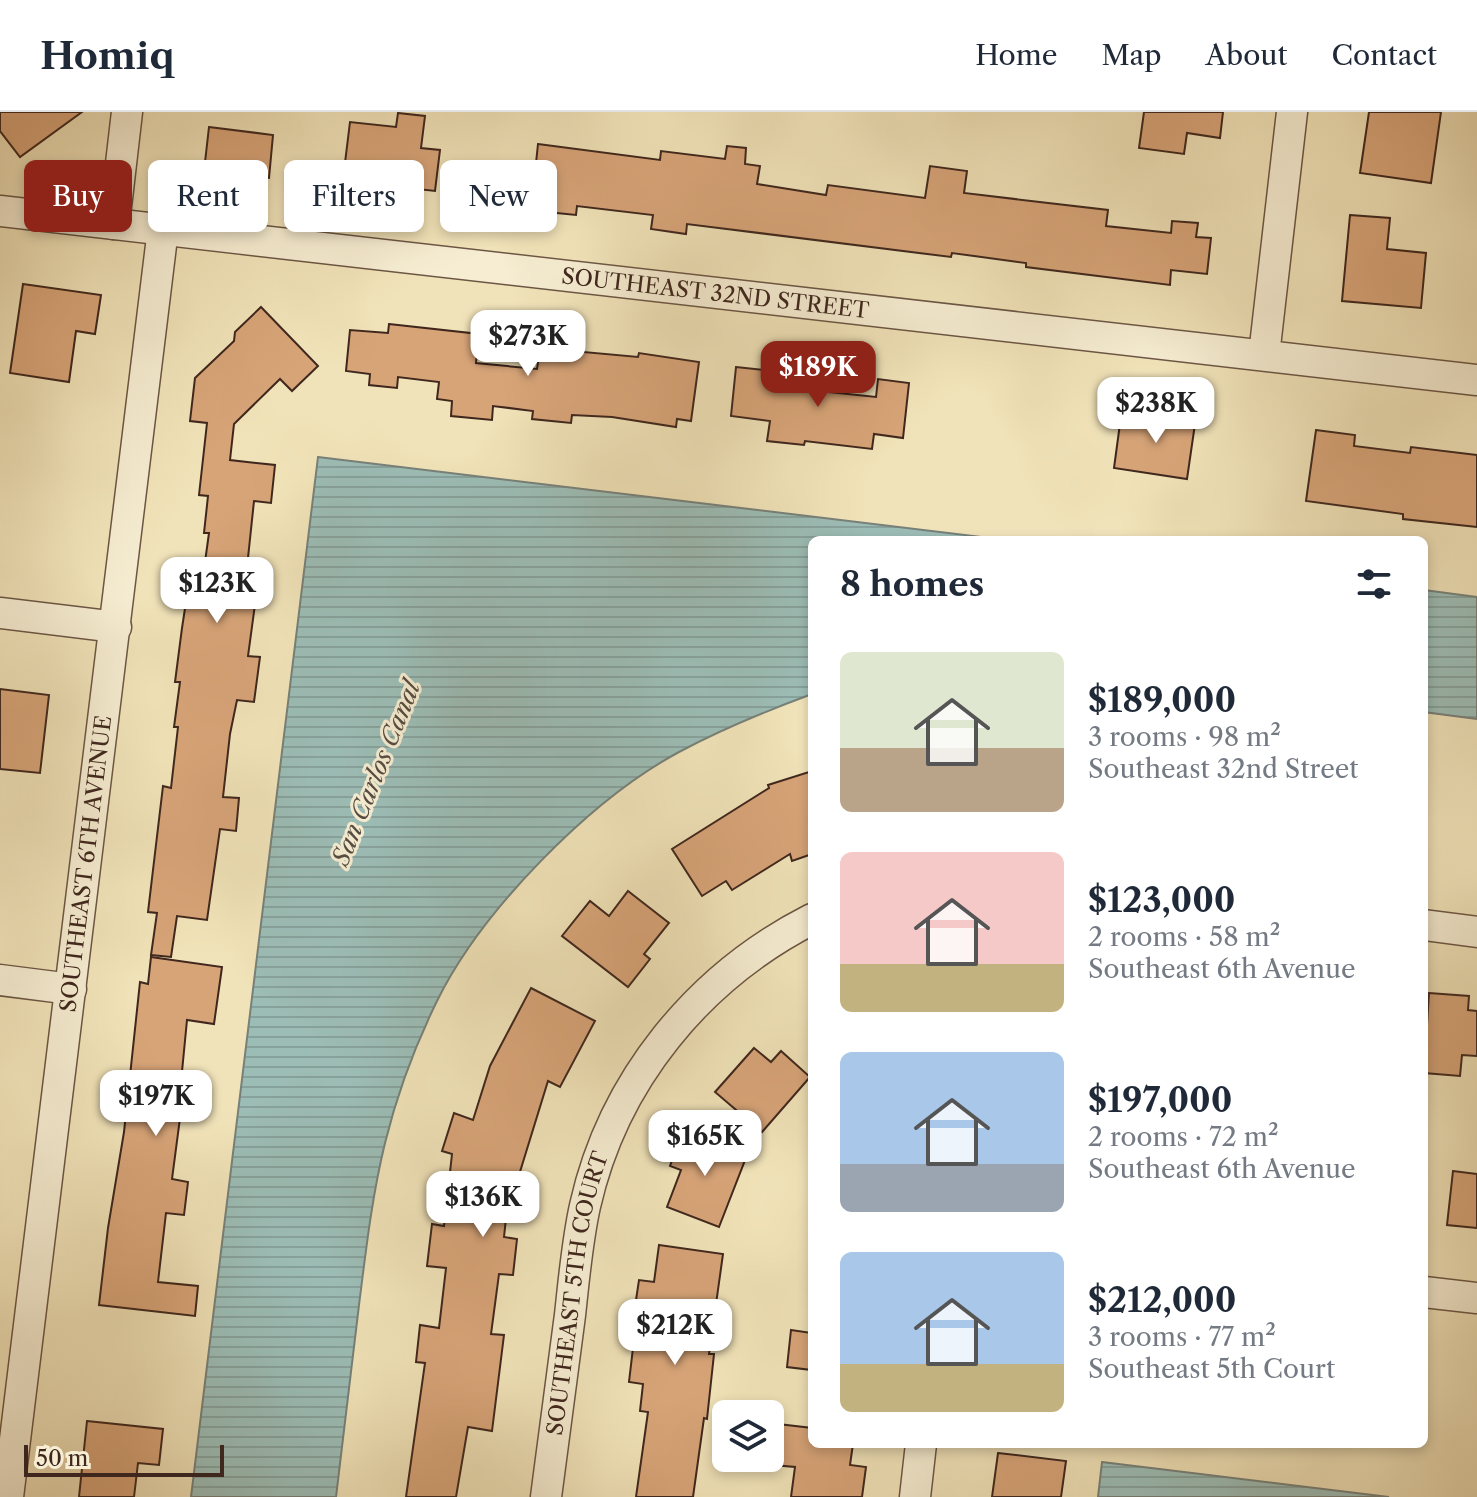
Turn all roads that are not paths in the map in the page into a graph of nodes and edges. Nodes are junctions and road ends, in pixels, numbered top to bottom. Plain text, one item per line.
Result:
1 (127, 112) edge
2 (1292, 112) edge
3 (121, 160) edge
4 (0, 211) edge
5 (24, 214) edge
6 (163, 232) edge
7 (189, 232) edge
8 (1264, 355) junction
9 (1477, 380) edge
10 (0, 613) edge
11 (116, 627) junction
12 (808, 921) edge
13 (1428, 926) edge
14 (1477, 932) edge
15 (0, 980) edge
16 (71, 989) junction
17 (1428, 1292) edge
18 (1477, 1298) edge
19 (13, 1352) edge
20 (921, 1448) edge
21 (8, 1497) edge
22 (546, 1497) edge
23 (915, 1497) edge

1 - 3 street
2 - 8 street
4 - 5 street, SOUTHEAST 32ND STREET
6 - 11 street, SOUTHEAST 6TH AVENUE
7 - 8 street, SOUTHEAST 32ND STREET
8 - 9 street, SOUTHEAST 32ND STREET
10 - 11 street
11 - 16 street, SOUTHEAST 6TH AVENUE
12 - 22 street, SOUTHEAST 5TH COURT
13 - 14 street
15 - 16 street
16 - 19 street, SOUTHEAST 6TH AVENUE
17 - 18 street
19 - 21 street, SOUTHEAST 6TH AVENUE
20 - 23 street

